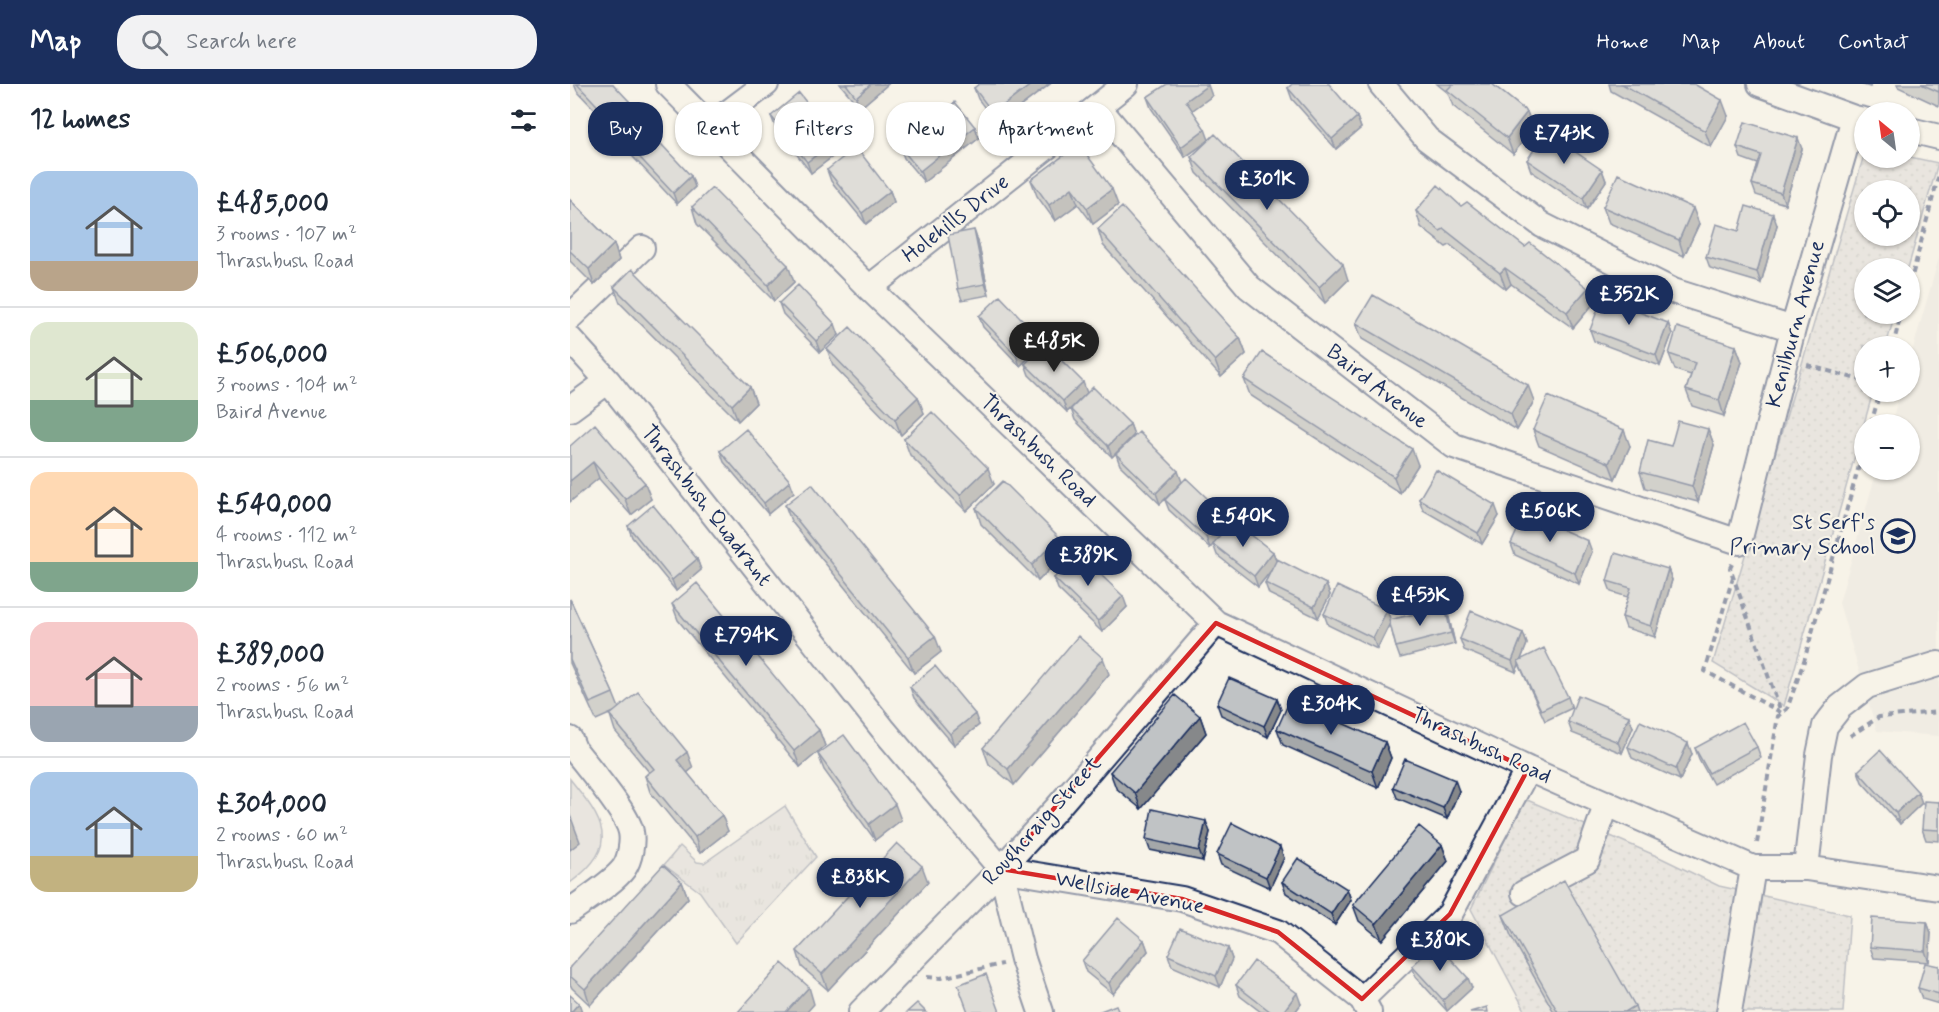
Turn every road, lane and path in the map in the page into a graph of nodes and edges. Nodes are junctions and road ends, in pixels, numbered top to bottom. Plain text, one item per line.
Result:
1 (668, 84) edge
2 (766, 84) edge
3 (1126, 84) edge
4 (1381, 84) edge
5 (1761, 84) edge
6 (685, 102) edge
7 (742, 102) edge
8 (1104, 102) edge
9 (1854, 117) edge
10 (1115, 127) edge
11 (1920, 132) edge
12 (1854, 135) edge
13 (1939, 137) edge
14 (738, 156) edge
15 (1036, 156) edge
16 (1939, 174) edge
17 (642, 248) dead end
18 (1917, 258) edge
19 (869, 288) junction
20 (570, 317) edge
21 (1793, 329) junction
22 (570, 339) edge
23 (1786, 360) junction
24 (1854, 378) edge
25 (608, 381) junction
26 (570, 409) edge
27 (1855, 480) edge
28 (1739, 542) junction
29 (1733, 577) junction
30 (1216, 623) junction
31 (1938, 664) edge
32 (1939, 712) edge
33 (1782, 713) junction
34 (570, 739) edge
35 (1819, 755) junction
36 (1528, 769) junction
37 (1607, 803) junction
38 (1753, 868) junction
39 (1806, 868) junction
40 (1000, 869) junction
41 (1939, 888) edge
42 (1524, 893) dead end
43 (570, 910) edge
44 (1023, 959) junction
45 (896, 976) junction
46 (1366, 1005) edge
47 (861, 1012) edge
48 (1041, 1012) edge
49 (1729, 1012) edge

1 - 6 street, Thrashbush Road
2 - 7 street
3 - 8 street, Holehills Drive
4 - 21 street
5 - 9 street
10 - 28 street, Baird Avenue
11 - 13 street
12 - 21 street, Kenilburn Avenue
14 - 19 street, Thrashbush Road
15 - 19 street, Holehills Drive
16 - 18 path
17 - 20 street
19 - 30 street, Thrashbush Road
21 - 23 street, Kenilburn Avenue
22 - 25 street, Thrashbush Quadrant
23 - 24 path
23 - 28 street, Kenilburn Avenue
25 - 26 street
25 - 40 street, Thrashbush Quadrant
27 - 33 path
28 - 29 path
29 - 33 path
29 - 33 path
30 - 36 street, Thrashbush Road
30 - 40 street, Roughcraig Street
31 - 35 street
32 - 35 path
33 - 38 path
34 - 43 street
35 - 39 street
36 - 37 street, Thrashbush Road
36 - 46 street
37 - 38 street, Thrashbush Road
37 - 42 street
38 - 39 street, Thrashbush Road
38 - 49 street
39 - 41 street, Thrashbush Road
40 - 44 street
40 - 45 street, Roughcraig Street
40 - 46 street, Wellside Avenue
44 - 45 path
44 - 48 street
45 - 47 street, Roughcraig Street

